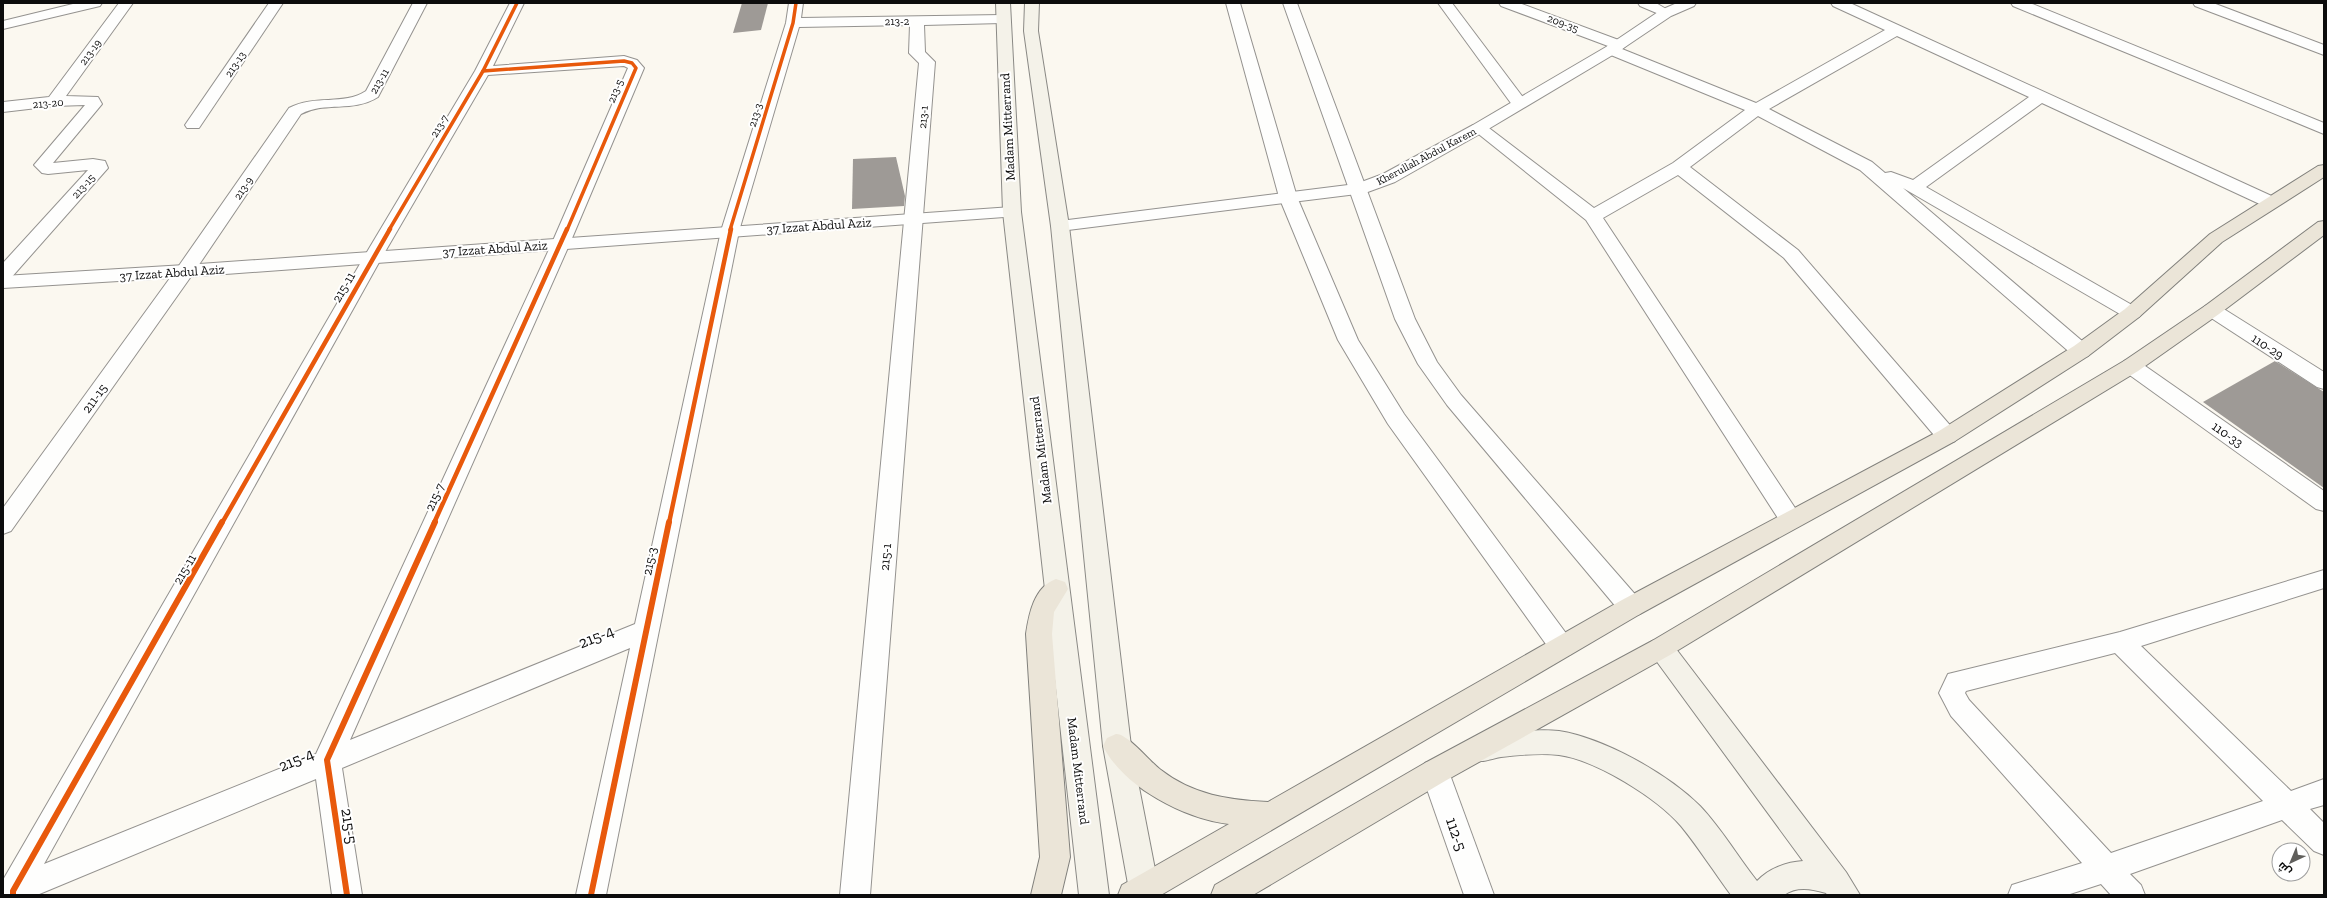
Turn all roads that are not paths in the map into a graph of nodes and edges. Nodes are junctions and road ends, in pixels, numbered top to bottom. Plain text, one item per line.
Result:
1 (95, 3) edge
2 (126, 3) edge
3 (276, 3) edge
4 (420, 3) edge
5 (517, 3) edge
6 (796, 3) edge
7 (1032, 3) edge
8 (1233, 3) edge
9 (1290, 3) edge
10 (1445, 3) edge
11 (1506, 3) edge
12 (1645, 3) edge
13 (1689, 3) edge
14 (1838, 3) edge
15 (2018, 3) edge
16 (2200, 3) edge
17 (1002, 11) edge
18 (1666, 13) junction
19 (916, 20) junction
20 (793, 23) junction
21 (3, 25) edge
22 (1895, 31) junction
23 (1615, 47) junction
24 (2324, 50) edge
25 (483, 71) junction
26 (2040, 97) junction
27 (92, 100) joint
28 (54, 102) junction
29 (1519, 103) junction
30 (302, 106) joint
31 (3, 107) edge
32 (1757, 109) junction
33 (193, 125) dead end
34 (1479, 128) junction
35 (2324, 129) edge
36 (1866, 166) junction
37 (1679, 167) junction
38 (2324, 170) edge
39 (1914, 187) junction
40 (1359, 189) junction
41 (1288, 197) junction
42 (2270, 202) junction
43 (1012, 212) junction
44 (1593, 216) junction
45 (915, 219) junction
46 (1060, 226) junction
47 (2324, 226) edge
48 (730, 232) junction
49 (561, 243) junction
50 (373, 257) junction
51 (185, 271) junction
52 (3, 275) edge
53 (3, 282) edge
54 (2212, 310) junction
55 (2132, 313) junction
56 (2081, 351) junction
57 (2132, 366) junction
58 (2324, 382) edge
59 (1947, 436) junction
60 (2324, 503) edge
61 (1791, 520) junction
62 (3, 525) edge
63 (2324, 579) edge
64 (1056, 589) junction
65 (1631, 607) junction
66 (645, 630) junction
67 (2120, 642) junction
68 (1562, 647) junction
69 (1661, 648) junction
70 (1117, 746) junction
71 (1472, 752) junction
72 (327, 760) junction
73 (1435, 772) junction
74 (2324, 792) edge
75 (2284, 805) junction
76 (1273, 815) junction
77 (2324, 842) edge
78 (2105, 869) junction
79 (1256, 884) edge
80 (1841, 889) edge
81 (1140, 893) edge
82 (10, 894) edge
83 (347, 895) edge
84 (590, 895) edge
85 (856, 895) edge
86 (1046, 895) edge
87 (1094, 895) edge
88 (1226, 895) edge
89 (1479, 895) edge
90 (1749, 895) edge
91 (1764, 895) edge
92 (2023, 895) edge
93 (2130, 895) edge

1 - 21 street
2 - 28 street, 213-19
3 - 33 street, 213-13
4 - 30 street, 213-11
5 - 25 street, 213-7
6 - 20 street, 213-3
7 - 46 main road
8 - 41 street
9 - 40 street
10 - 29 street
11 - 23 street, 209-35
12 - 18 street
13 - 18 street, Kherullah Abdul Karem
14 - 22 street
15 - 35 street
16 - 24 street
17 - 19 street, 213-2
17 - 43 main road, Madam Mitterrand
18 - 23 street, Kherullah Abdul Karem
19 - 20 street, 213-2
19 - 45 street, 213-1
20 - 48 street, 213-3
22 - 26 street
22 - 32 street
23 - 29 street, Kherullah Abdul Karem
23 - 32 street, 209-35
25 - 49 street, 213-5
25 - 50 street, 213-7
26 - 39 street
26 - 42 street
27 - 28 street, 213-20
27 - 52 street, 213-15
28 - 31 street, 213-20
29 - 34 street, Kherullah Abdul Karem
30 - 51 street, 213-9
32 - 36 street, 209-35
32 - 37 street
34 - 40 street, Kherullah Abdul Karem
34 - 44 street
36 - 39 street
36 - 56 street
37 - 44 street
37 - 59 street
38 - 42 main road
39 - 55 street
40 - 41 street, Kherullah Abdul Karem
40 - 65 street
41 - 46 street, Kherullah Abdul Karem
41 - 68 street
42 - 55 main road
43 - 45 street, 37 Izzat Abdul Aziz
43 - 64 main road, Madam Mitterrand
44 - 61 street
45 - 48 street, 37 Izzat Abdul Aziz
45 - 85 street, 215-1
46 - 70 main road
47 - 54 main road
48 - 49 street, 37 Izzat Abdul Aziz
48 - 66 street, 215-3
49 - 50 street, 37 Izzat Abdul Aziz
49 - 72 street, 215-7
50 - 51 street, 37 Izzat Abdul Aziz
50 - 82 street, 215-11
51 - 53 street, 37 Izzat Abdul Aziz
51 - 62 street, 211-15
54 - 57 main road
54 - 58 street, 110-29
55 - 56 main road
56 - 59 main road
57 - 60 street, 110-33
57 - 69 main road
59 - 61 main road
61 - 65 main road
63 - 67 street
64 - 86 main road
64 - 87 main road, Madam Mitterrand
65 - 68 main road
66 - 72 street, 215-4
66 - 84 street, 215-3
67 - 75 street
67 - 78 street
68 - 76 main road
69 - 71 main road
69 - 80 main road
70 - 76 main road
70 - 81 main road
71 - 73 main road
71 - 90 main road
72 - 82 street, 215-4
72 - 83 street, 215-5
73 - 79 main road
73 - 89 street, 112-5
74 - 75 street
75 - 77 street
75 - 78 street
76 - 81 main road
78 - 92 street
78 - 93 street
79 - 88 main road
80 - 91 main road

